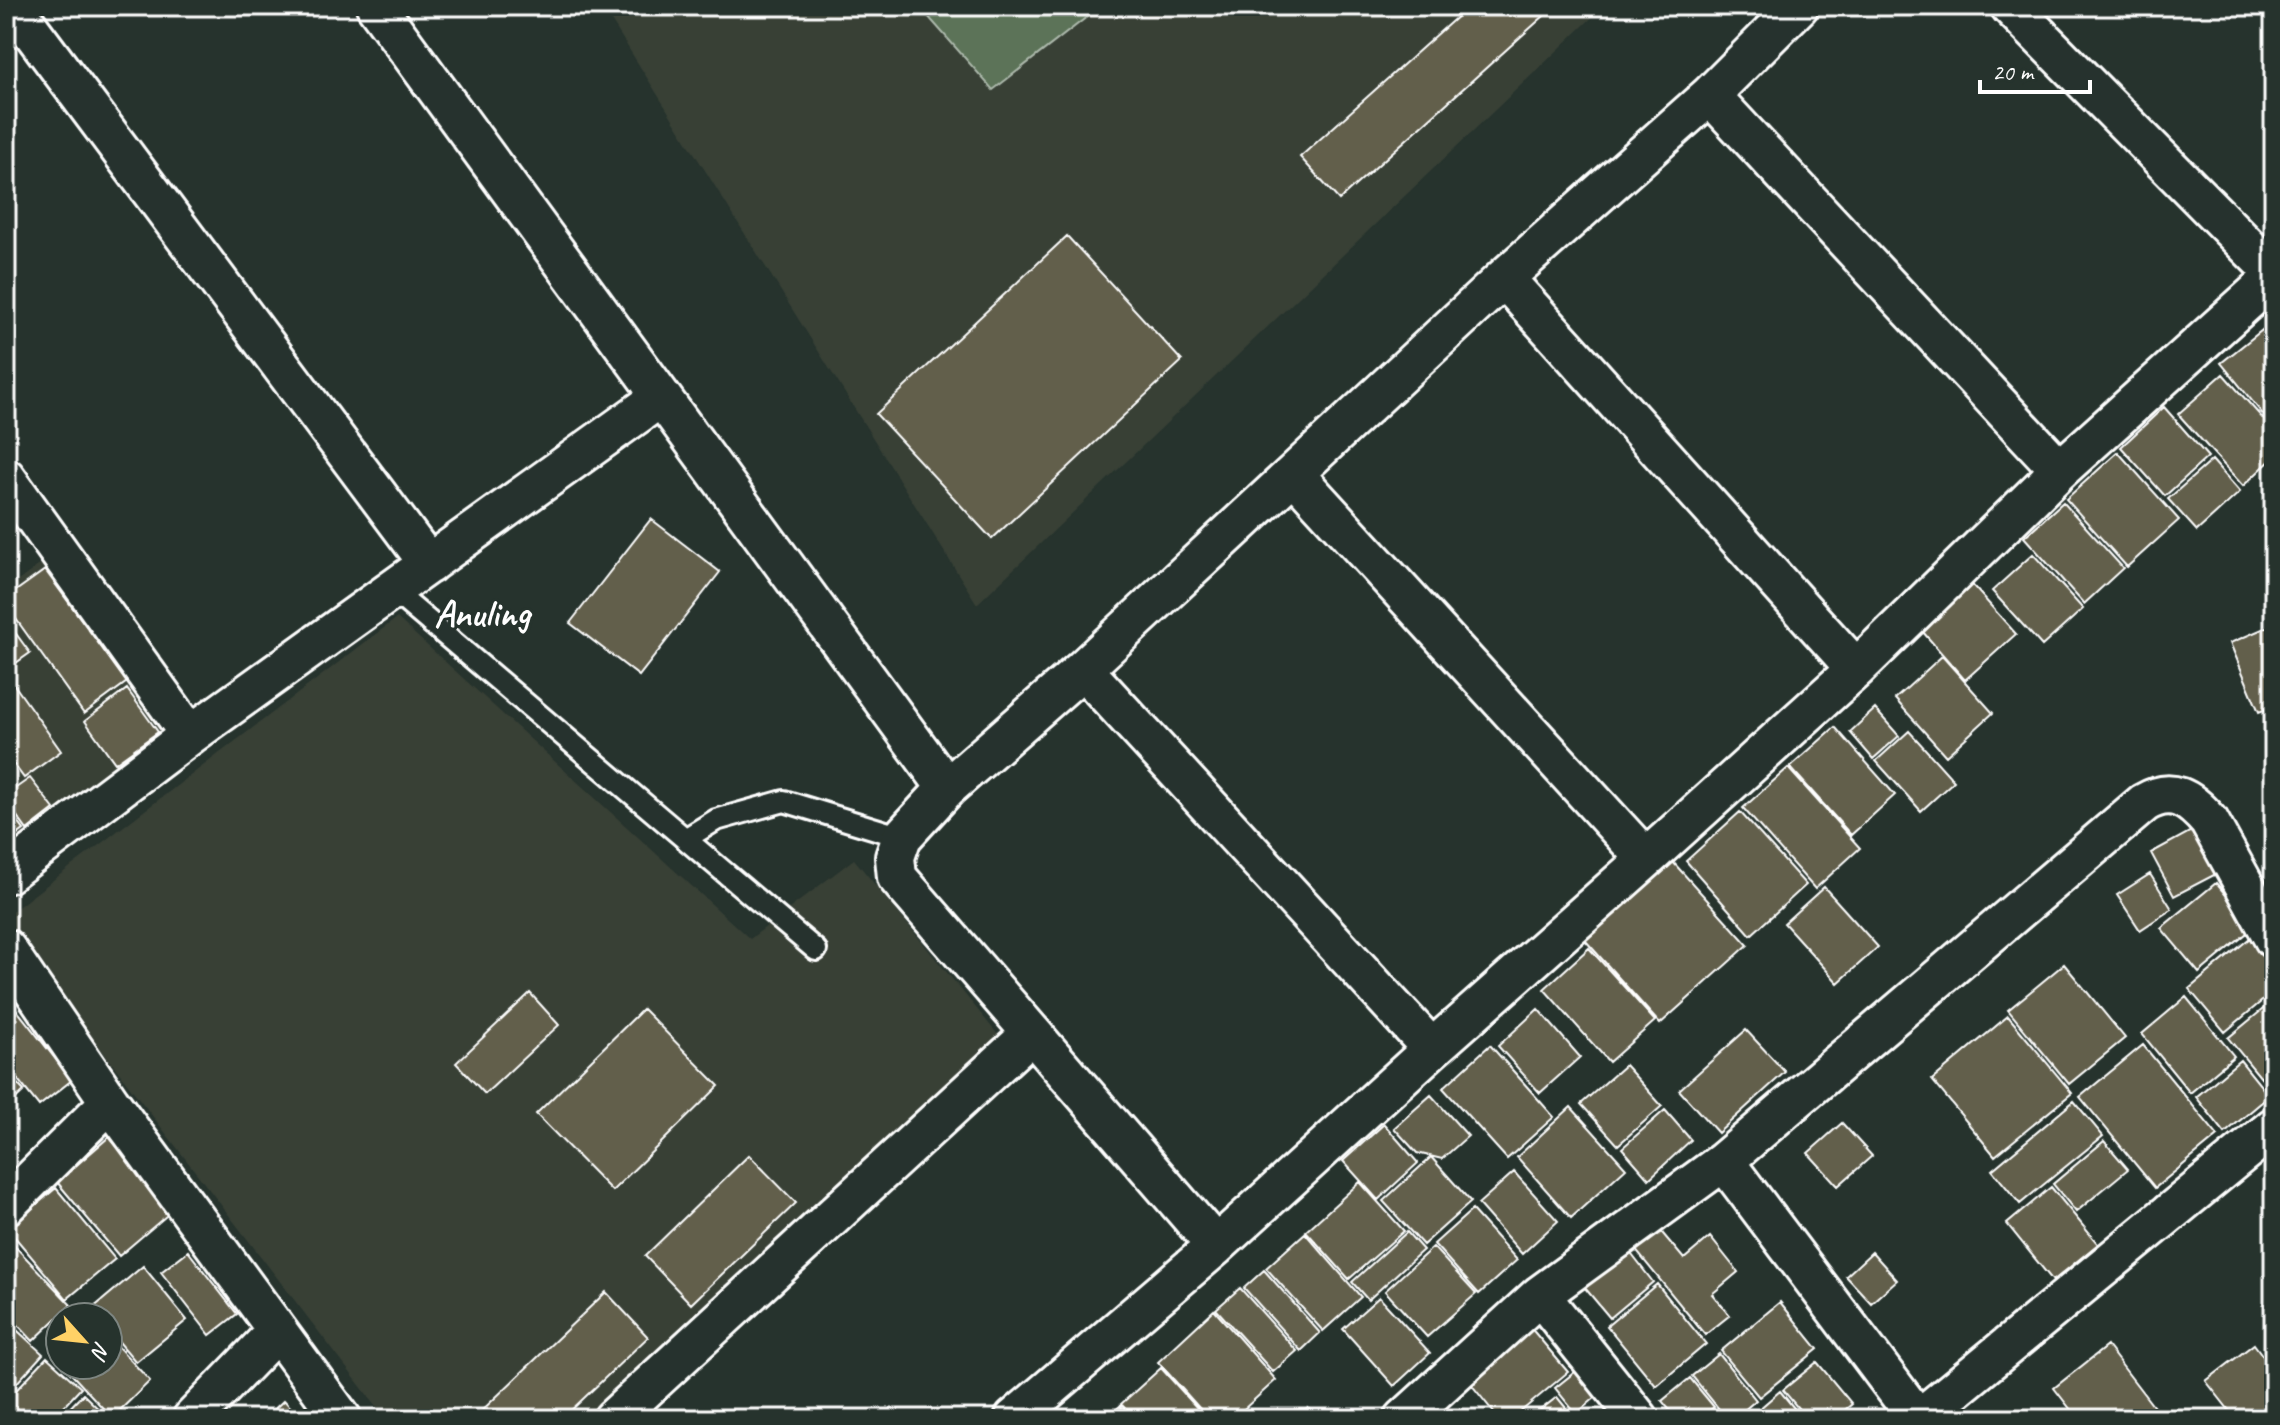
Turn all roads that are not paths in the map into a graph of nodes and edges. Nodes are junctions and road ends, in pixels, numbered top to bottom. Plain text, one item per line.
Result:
1 (13, 6) edge
2 (376, 6) edge
3 (1799, 6) edge
4 (2010, 6) edge
5 (1710, 95) junction
6 (2274, 275) edge
7 (1504, 278) junction
8 (661, 397) junction
9 (2060, 470) junction
10 (1294, 474) junction
11 (6, 478) edge
12 (429, 564) junction
13 (392, 590) junction
14 (1083, 669) junction
15 (1856, 669) junction
16 (190, 735) junction
17 (947, 788) junction
18 (902, 837) junction
19 (685, 839) junction
20 (1646, 859) junction
21 (6, 874) edge
22 (2274, 939) edge
23 (6, 949) edge
24 (816, 950) dead end
25 (1032, 1033) junction
26 (1432, 1049) junction
27 (110, 1102) junction
28 (2274, 1127) edge
29 (1724, 1161) junction
30 (6, 1205) edge
31 (1216, 1246) junction
32 (1540, 1295) junction
33 (277, 1331) junction
34 (192, 1419) edge
35 (342, 1419) edge
36 (613, 1419) edge
37 (1014, 1419) edge
38 (1404, 1419) edge
39 (1639, 1419) edge
40 (1918, 1419) edge

1 - 12 street
2 - 8 street
3 - 5 street
4 - 6 street
5 - 7 street
5 - 9 street
6 - 9 street
7 - 10 street
7 - 15 street
8 - 12 street
8 - 17 street
9 - 15 street
10 - 14 street
10 - 20 street
11 - 16 street
12 - 13 street
13 - 16 street
13 - 19 lane
14 - 17 street
14 - 26 street
15 - 20 street
16 - 21 street
17 - 18 street
18 - 19 lane
18 - 25 street
19 - 24 lane
20 - 26 street
22 - 29 street
23 - 27 street
25 - 31 street
25 - 36 street
26 - 31 street
27 - 30 street
27 - 33 street
28 - 40 street
29 - 32 street
29 - 40 street
31 - 37 street
32 - 38 street
32 - 39 street
33 - 34 street
33 - 35 street

